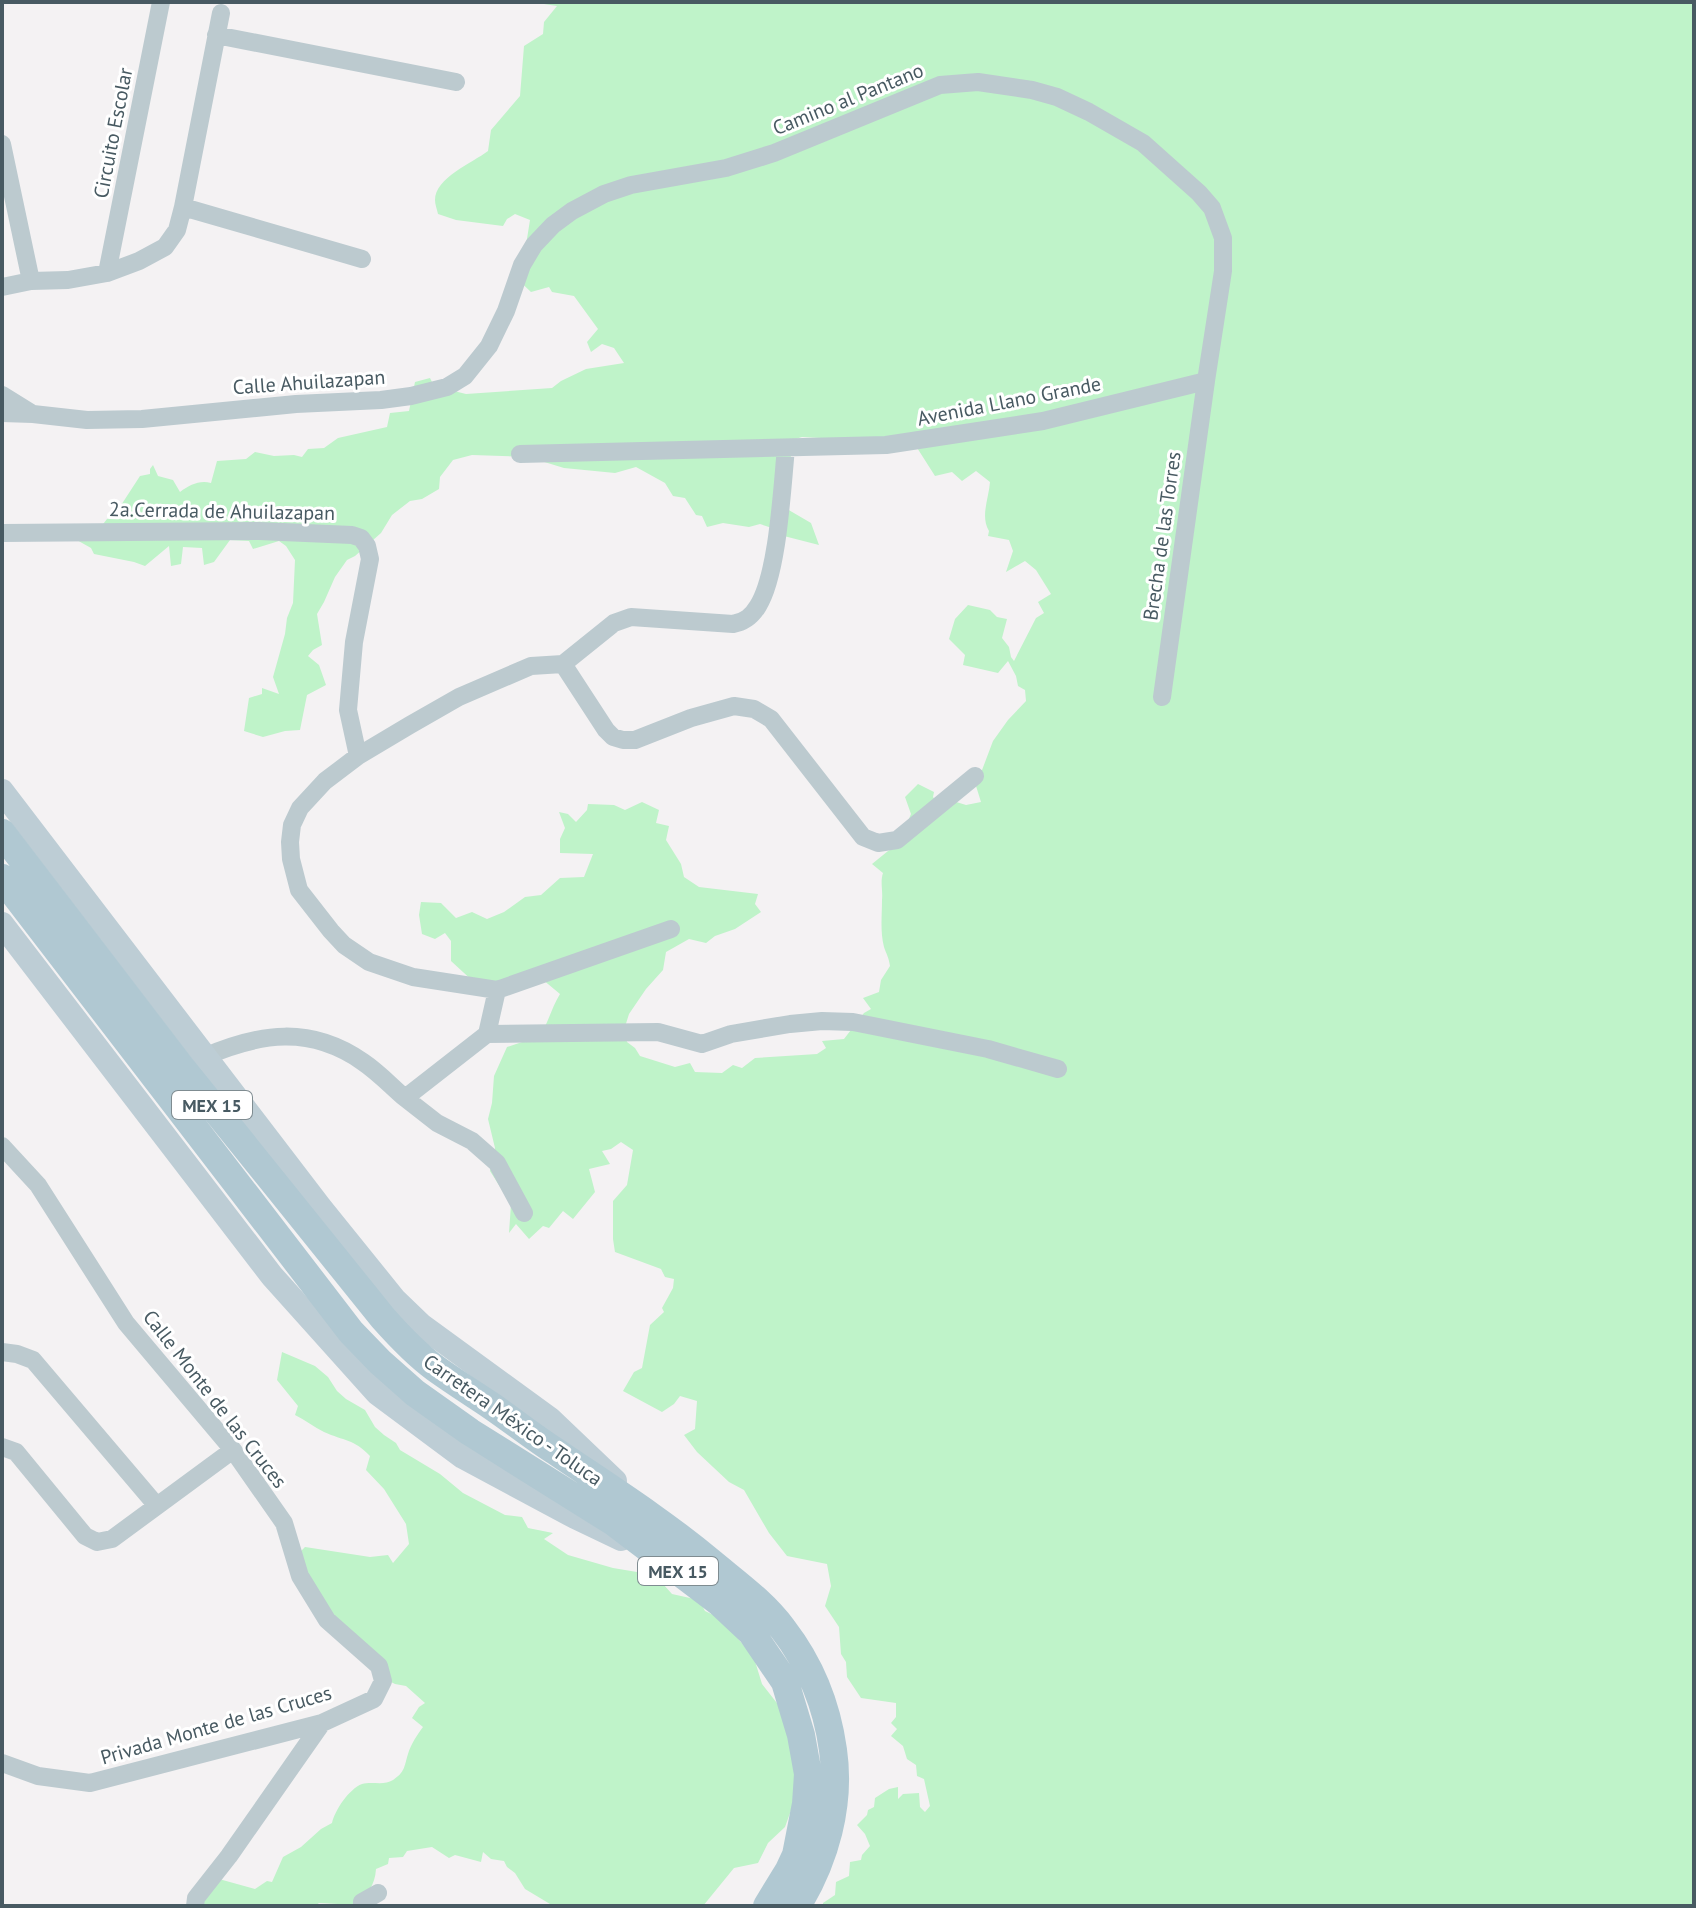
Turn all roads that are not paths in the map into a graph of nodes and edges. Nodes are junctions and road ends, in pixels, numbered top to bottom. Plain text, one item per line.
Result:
1 (161, 2) edge
2 (221, 13) dead end
3 (216, 35) junction
4 (456, 82) dead end
5 (2, 144) edge
6 (183, 207) junction
7 (534, 245) joint
8 (362, 259) dead end
9 (107, 273) junction
10 (31, 281) junction
11 (2, 287) edge
12 (1206, 381) junction
13 (2, 395) edge
14 (2, 413) edge
15 (33, 414) junction
16 (786, 448) junction
17 (520, 454) dead end
18 (2, 533) edge
19 (563, 664) junction
20 (1162, 697) dead end
21 (358, 756) junction
22 (975, 776) dead end
23 (2, 791) edge
24 (2, 833) edge
25 (2, 878) edge
26 (2, 924) edge
27 (671, 929) dead end
28 (497, 990) junction
29 (487, 1034) junction
30 (204, 1057) junction
31 (1058, 1069) dead end
32 (405, 1098) junction
33 (2, 1146) edge
34 (524, 1213) dead end
35 (2, 1352) edge
36 (2, 1447) edge
37 (233, 1450) junction
38 (157, 1506) junction
39 (649, 1513) junction
40 (663, 1560) junction
41 (383, 1681) joint
42 (322, 1723) junction
43 (2, 1763) edge
44 (378, 1893) dead end
45 (195, 1906) edge
46 (362, 1906) edge
47 (767, 1906) edge
48 (797, 1906) edge

1 - 9 street, Circuito Escolar
2 - 3 street
3 - 4 street
3 - 6 street
5 - 10 street
6 - 8 street
6 - 9 street
7 - 12 street, Camino al Pantano
7 - 15 street, Calle Ahuilazapan
9 - 10 street
10 - 11 street
12 - 16 street, Avenida Llano Grande
12 - 20 street, Brecha de las Torres
13 - 15 street
14 - 15 street, Calle Ahuilazapan
16 - 17 street, Avenida Llano Grande
16 - 19 street
18 - 21 street, 2a.Cerrada de Ahuilazapan
19 - 21 street
19 - 22 street
21 - 28 street
23 - 30 street
24 - 39 main road, Carretera México - Toluca / MEX 15
25 - 40 main road, Carretera México - Toluca / MEX 15
26 - 40 street
27 - 28 street
28 - 29 street
29 - 31 street
29 - 32 street
30 - 32 street
30 - 39 street
32 - 34 street
33 - 37 street, Calle Monte de las Cruces
35 - 38 street
36 - 38 street
37 - 38 street
37 - 41 street, Calle Monte de las Cruces
39 - 48 main road, Carretera México - Toluca / MEX 15
40 - 47 main road, Carretera México - Toluca / MEX 15
41 - 42 street, Privada Monte de las Cruces
42 - 43 street, Privada Monte de las Cruces
42 - 45 street
44 - 46 street

